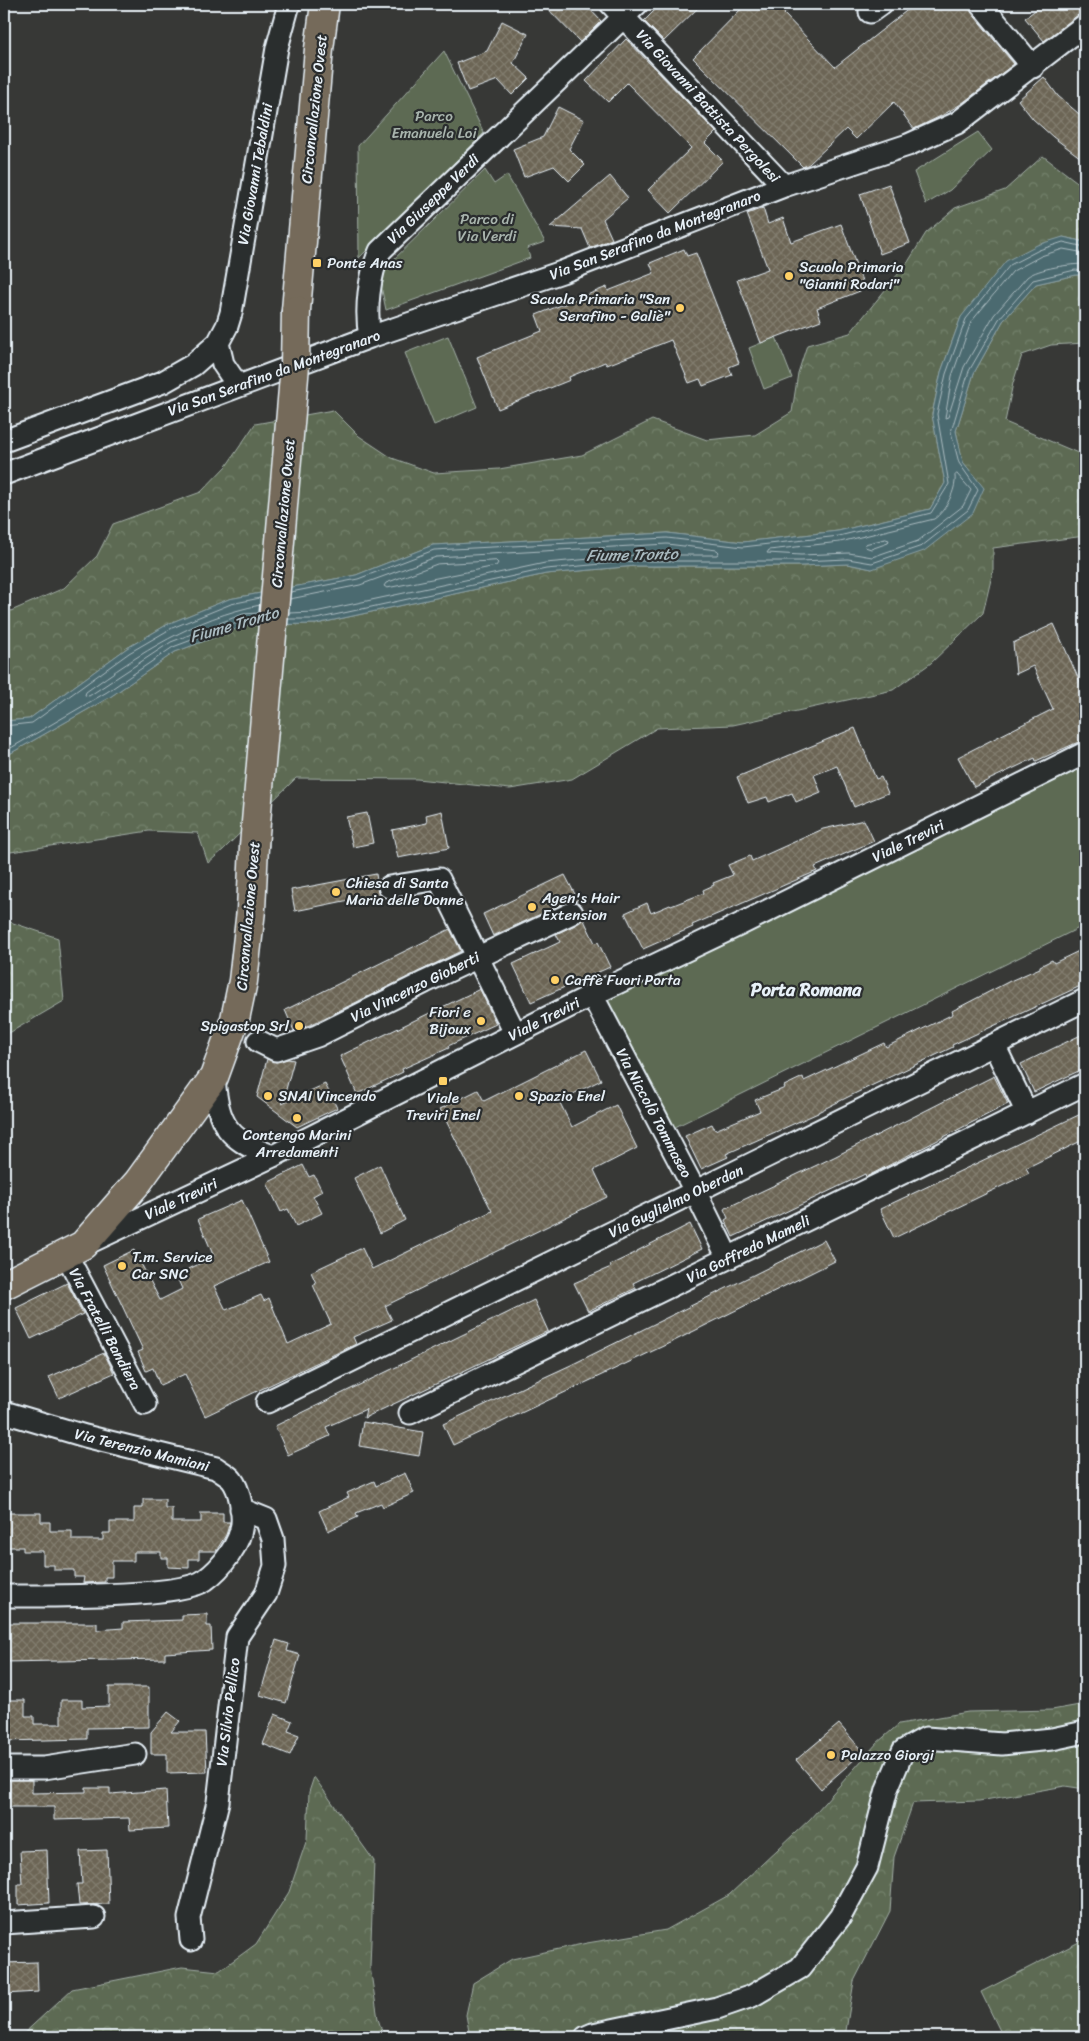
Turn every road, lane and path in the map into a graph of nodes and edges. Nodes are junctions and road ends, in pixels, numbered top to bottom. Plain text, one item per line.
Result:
1 (290, 4) edge
2 (325, 4) edge
3 (981, 4) edge
4 (624, 8) edge
5 (1085, 25) edge
6 (1032, 67) junction
7 (784, 186) junction
8 (370, 337) junction
9 (218, 343) junction
10 (238, 386) junction
11 (4, 441) edge
12 (4, 474) edge
13 (1085, 753) edge
14 (389, 887) dead end
15 (572, 913) dead end
16 (477, 957) junction
17 (592, 995) junction
18 (1085, 1000) edge
19 (515, 1034) junction
20 (258, 1041) dead end
21 (994, 1045) junction
22 (214, 1077) junction
23 (1085, 1084) edge
24 (1027, 1113) junction
25 (273, 1156) junction
26 (695, 1191) junction
27 (74, 1250) junction
28 (728, 1258) junction
29 (4, 1285) edge
30 (267, 1402) dead end
31 (145, 1404) dead end
32 (4, 1412) edge
33 (410, 1413) dead end
34 (241, 1509) junction
35 (4, 1596) edge
36 (1085, 1732) edge
37 (135, 1754) dead end
38 (4, 1768) edge
39 (94, 1917) dead end
40 (4, 1923) edge
41 (191, 1940) dead end
42 (586, 2037) edge

1 - 9 street, Via Giovanni Tebaldini
2 - 22 main road, Circonvallazione Ovest, bridge
3 - 6 street
4 - 7 street, Via Giovanni Battista Pergolesi
4 - 8 street, Via Giuseppe Verdi
5 - 6 street, Via San Serafino da Montegranaro
6 - 7 street, Via San Serafino da Montegranaro
7 - 8 street, Via San Serafino da Montegranaro
8 - 10 street, Via San Serafino da Montegranaro
9 - 10 street
9 - 11 street, Via Giovanni Tebaldini
10 - 12 street, Via San Serafino da Montegranaro
13 - 17 street, Viale Treviri
14 - 16 street
15 - 16 street, Via Vincenzo Gioberti
16 - 19 street
16 - 20 street, Via Vincenzo Gioberti
17 - 19 street, Viale Treviri
17 - 26 street, Via Niccolò Tommaseo
18 - 21 street, Via Guglielmo Oberdan
19 - 25 street, Viale Treviri
21 - 24 street
21 - 26 street, Via Guglielmo Oberdan
22 - 25 street, Circonvallazione Ovest
22 - 27 main road, Circonvallazione Ovest
23 - 24 street, Via Goffredo Mameli
24 - 28 street, Via Goffredo Mameli
25 - 27 street, Viale Treviri
26 - 28 street, Via Niccolò Tommaseo
26 - 30 street, Via Guglielmo Oberdan
27 - 29 main road, Viale Treviri
27 - 31 street, Via Fratelli Bandiera
28 - 33 street, Via Goffredo Mameli
32 - 34 street, Via Terenzio Mamiani
34 - 35 street, Via Terenzio Mamiani
34 - 41 street, Via Silvio Pellico
36 - 42 street
37 - 38 street
39 - 40 street

